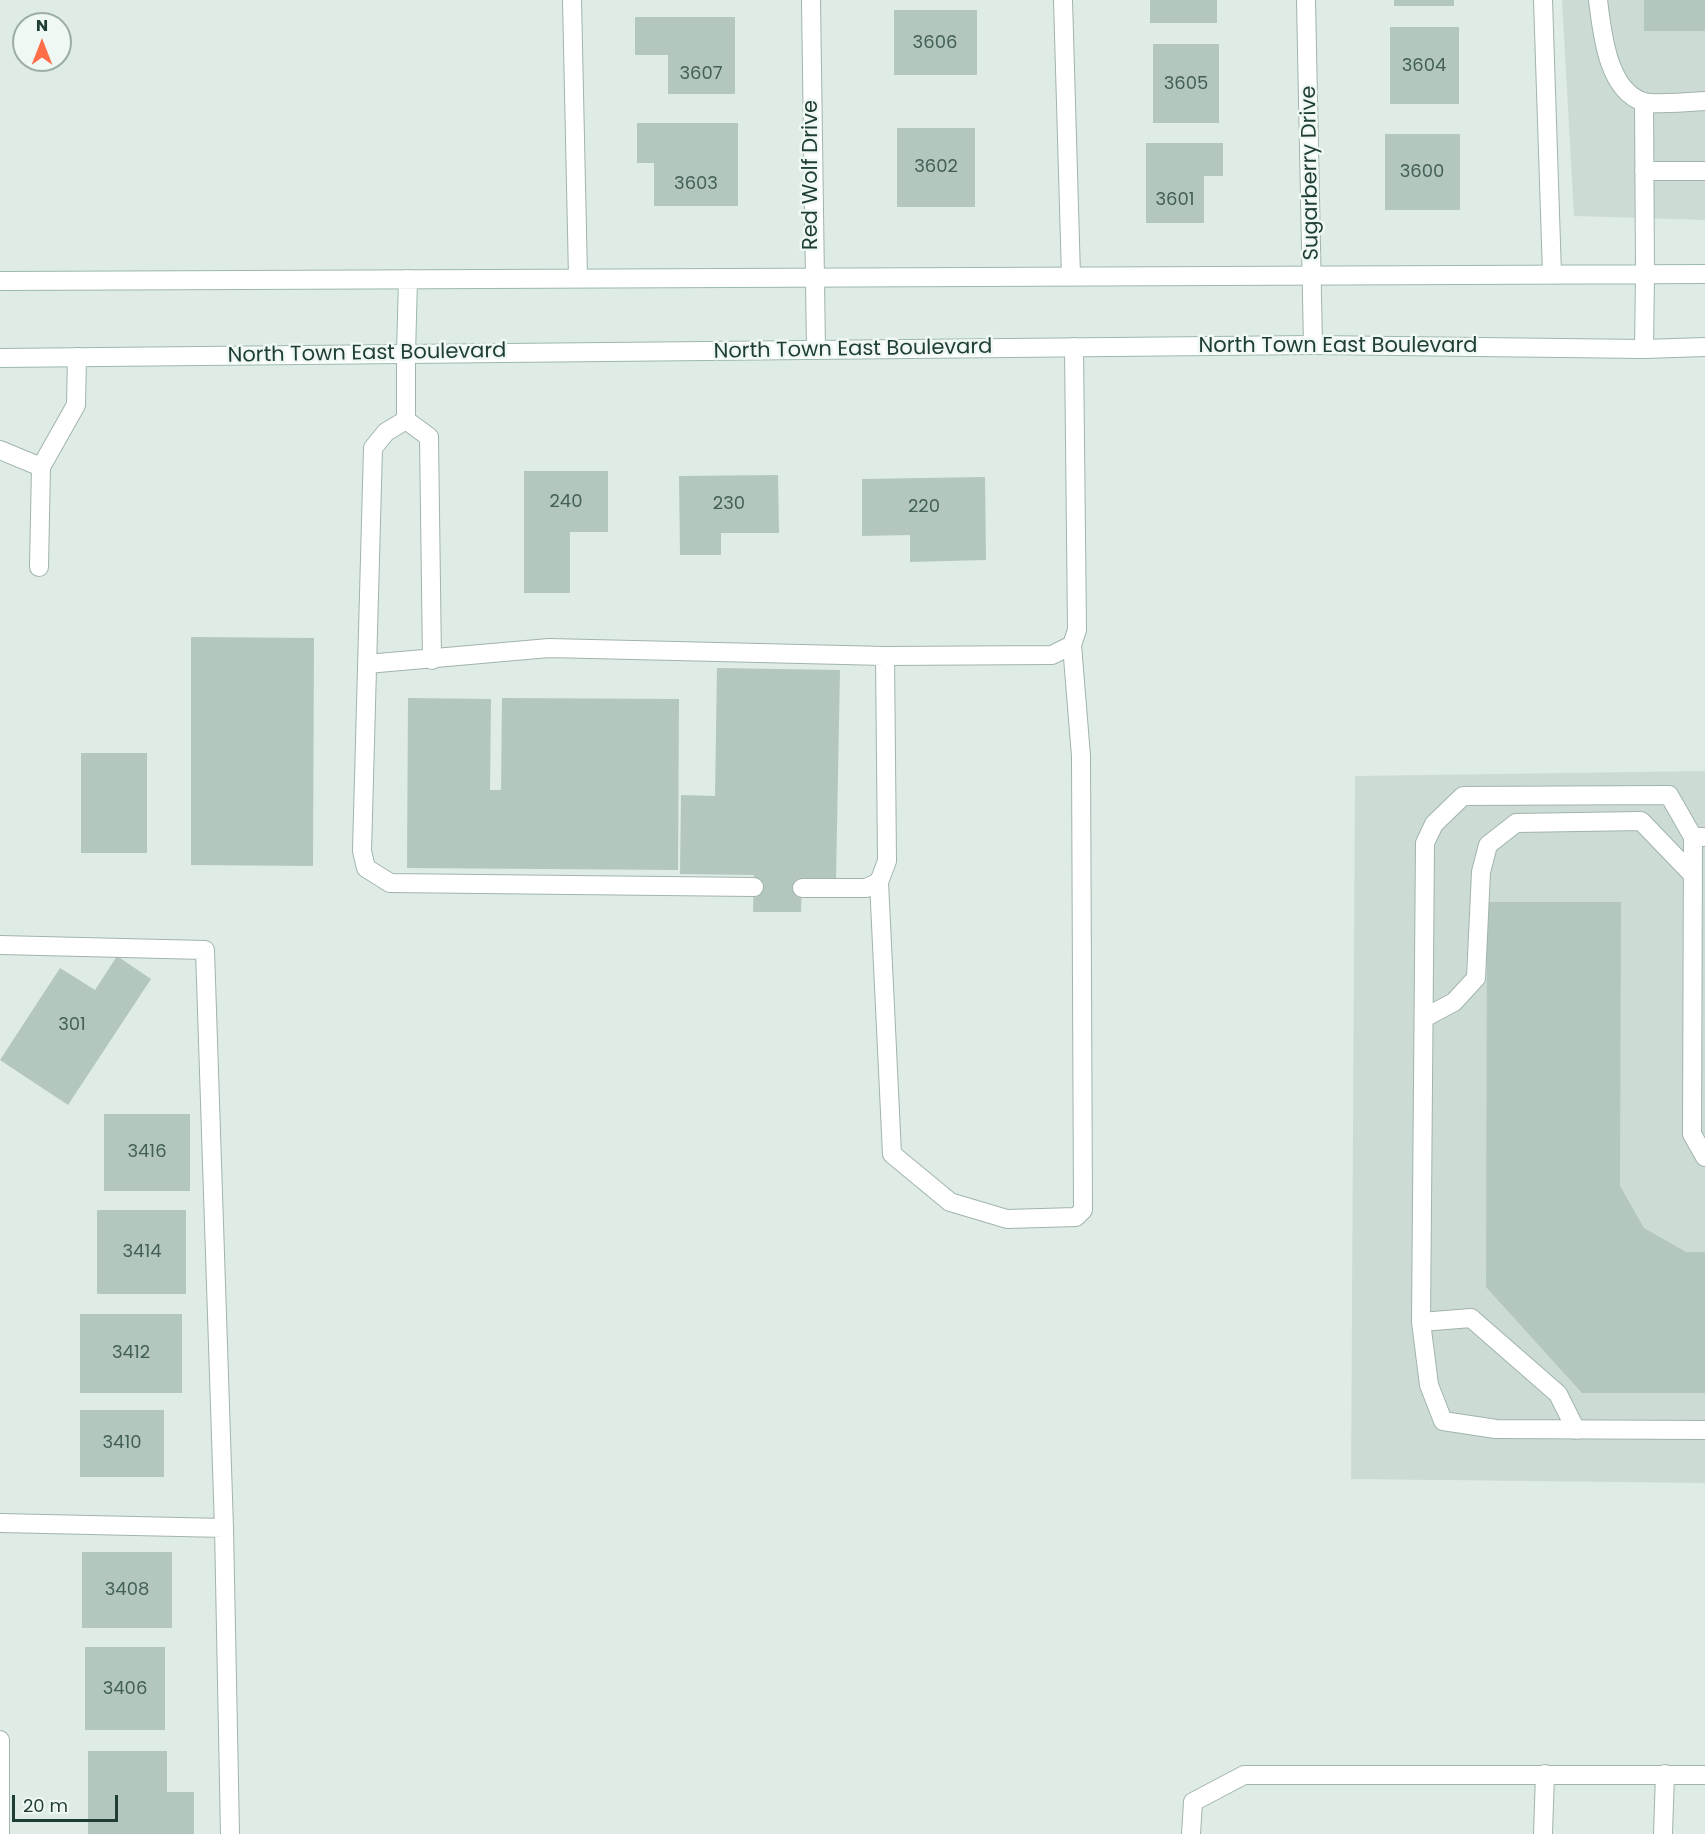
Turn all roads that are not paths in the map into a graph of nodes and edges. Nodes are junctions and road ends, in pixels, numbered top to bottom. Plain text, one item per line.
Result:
1 (572, 0) edge
2 (811, 0) edge
3 (1063, 0) edge
4 (1306, 0) edge
5 (1543, 0) edge
6 (1598, 0) edge
7 (1644, 102) junction
8 (1705, 102) edge
9 (1644, 171) junction
10 (1705, 171) edge
11 (1552, 274) junction
12 (1645, 274) junction
13 (1705, 274) edge
14 (1313, 275) junction
15 (1071, 276) junction
16 (578, 277) junction
17 (813, 277) junction
18 (408, 279) junction
19 (0, 281) edge
20 (1313, 345) junction
21 (1074, 347) junction
22 (1705, 347) edge
23 (1644, 349) junction
24 (816, 350) junction
25 (406, 354) junction
26 (77, 357) junction
27 (0, 358) edge
28 (406, 420) junction
29 (0, 450) edge
30 (41, 467) junction
31 (39, 567) dead end
32 (1072, 645) junction
33 (885, 656) junction
34 (432, 660) junction
35 (367, 664) junction
36 (1699, 837) edge
37 (1693, 875) junction
38 (879, 882) junction
39 (754, 887) dead end
40 (802, 888) dead end
41 (0, 945) edge
42 (1424, 1018) junction
43 (1705, 1157) edge
44 (1421, 1322) junction
45 (1576, 1430) junction
46 (1705, 1430) edge
47 (0, 1523) edge
48 (224, 1528) junction
49 (0, 1740) edge
50 (1545, 1774) junction
51 (1665, 1774) junction
52 (1705, 1775) edge
53 (0, 1834) edge
54 (230, 1834) edge
55 (1191, 1834) edge
56 (1544, 1834) edge
57 (1663, 1834) edge

1 - 16 main road
2 - 17 main road, Red Wolf Drive
3 - 15 main road
4 - 14 main road, Sugarberry Drive
5 - 11 main road
6 - 7 main road
7 - 8 main road
7 - 9 main road
9 - 10 main road
9 - 12 main road
11 - 12 main road
11 - 14 main road
12 - 13 main road
12 - 23 main road
14 - 15 main road
14 - 20 main road, Sugarberry Drive
15 - 17 main road
16 - 17 main road
16 - 18 main road
17 - 24 main road, Red Wolf Drive
18 - 19 main road
18 - 25 main road
20 - 21 main road, North Town East Boulevard
20 - 23 main road, North Town East Boulevard
21 - 24 main road, North Town East Boulevard
21 - 32 main road
22 - 23 main road, North Town East Boulevard
24 - 25 main road, North Town East Boulevard
25 - 26 main road, North Town East Boulevard
25 - 28 main road
26 - 27 main road, North Town East Boulevard
26 - 30 main road
28 - 34 main road
28 - 35 main road
29 - 30 main road
30 - 31 main road
32 - 33 main road
32 - 38 main road
33 - 34 main road
33 - 38 main road
34 - 35 main road
35 - 39 main road
36 - 37 main road
36 - 42 main road
37 - 42 main road
37 - 43 main road
38 - 40 main road
41 - 48 main road
42 - 44 main road
44 - 45 main road
44 - 45 main road
45 - 46 main road
47 - 48 main road
48 - 54 main road
49 - 53 main road
50 - 51 main road
50 - 55 main road
50 - 56 main road
51 - 52 main road
51 - 57 main road

